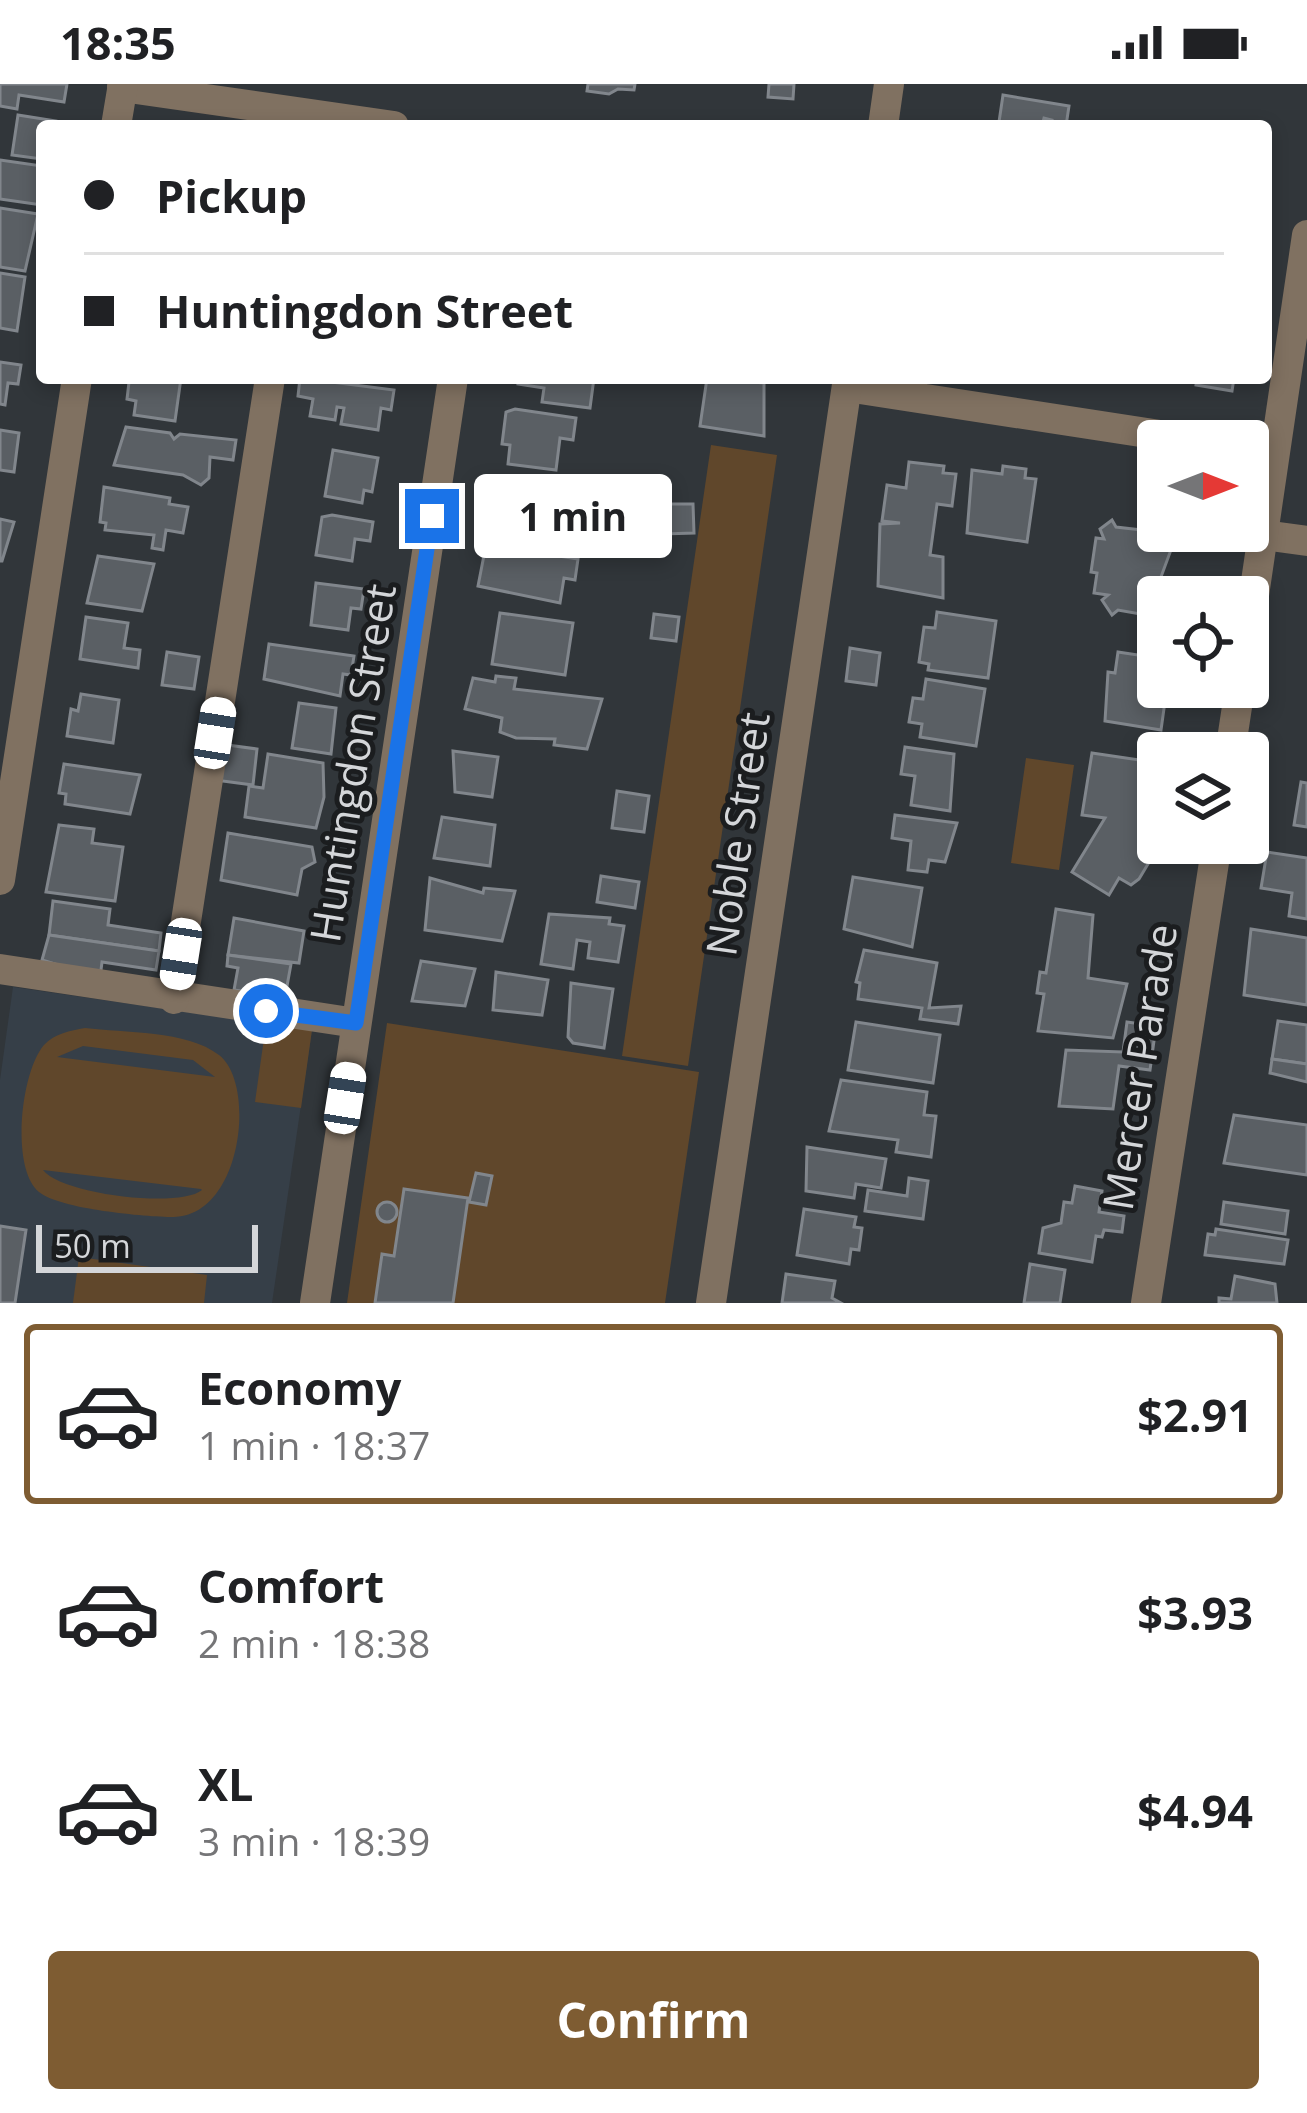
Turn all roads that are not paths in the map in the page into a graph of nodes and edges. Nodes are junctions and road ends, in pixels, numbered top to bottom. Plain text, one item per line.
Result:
1 (889, 84) edge
2 (123, 86) edge
3 (303, 108) edge
4 (117, 120) edge
5 (364, 120) edge
6 (884, 120) edge
7 (1307, 235) edge
8 (76, 384) edge
9 (269, 384) edge
10 (452, 384) edge
11 (847, 384) edge
12 (859, 384) edge
13 (1268, 420) edge
14 (1137, 431) edge
15 (1269, 536) edge
16 (1307, 541) edge
17 (1213, 864) edge
18 (0, 880) edge
19 (0, 969) edge
20 (174, 999) junction
21 (356, 1023) junction
22 (315, 1303) edge
23 (710, 1303) edge
24 (1146, 1303) edge

1 - 6 street
2 - 3 street
2 - 4 street
3 - 5 street
7 - 13 street
8 - 18 street
9 - 20 street
10 - 21 street, Huntingdon Street
11 - 23 street, Noble Street
12 - 14 street
15 - 16 street
17 - 24 street, Mercer Parade
19 - 20 street
20 - 21 street
21 - 22 street, Huntingdon Street

